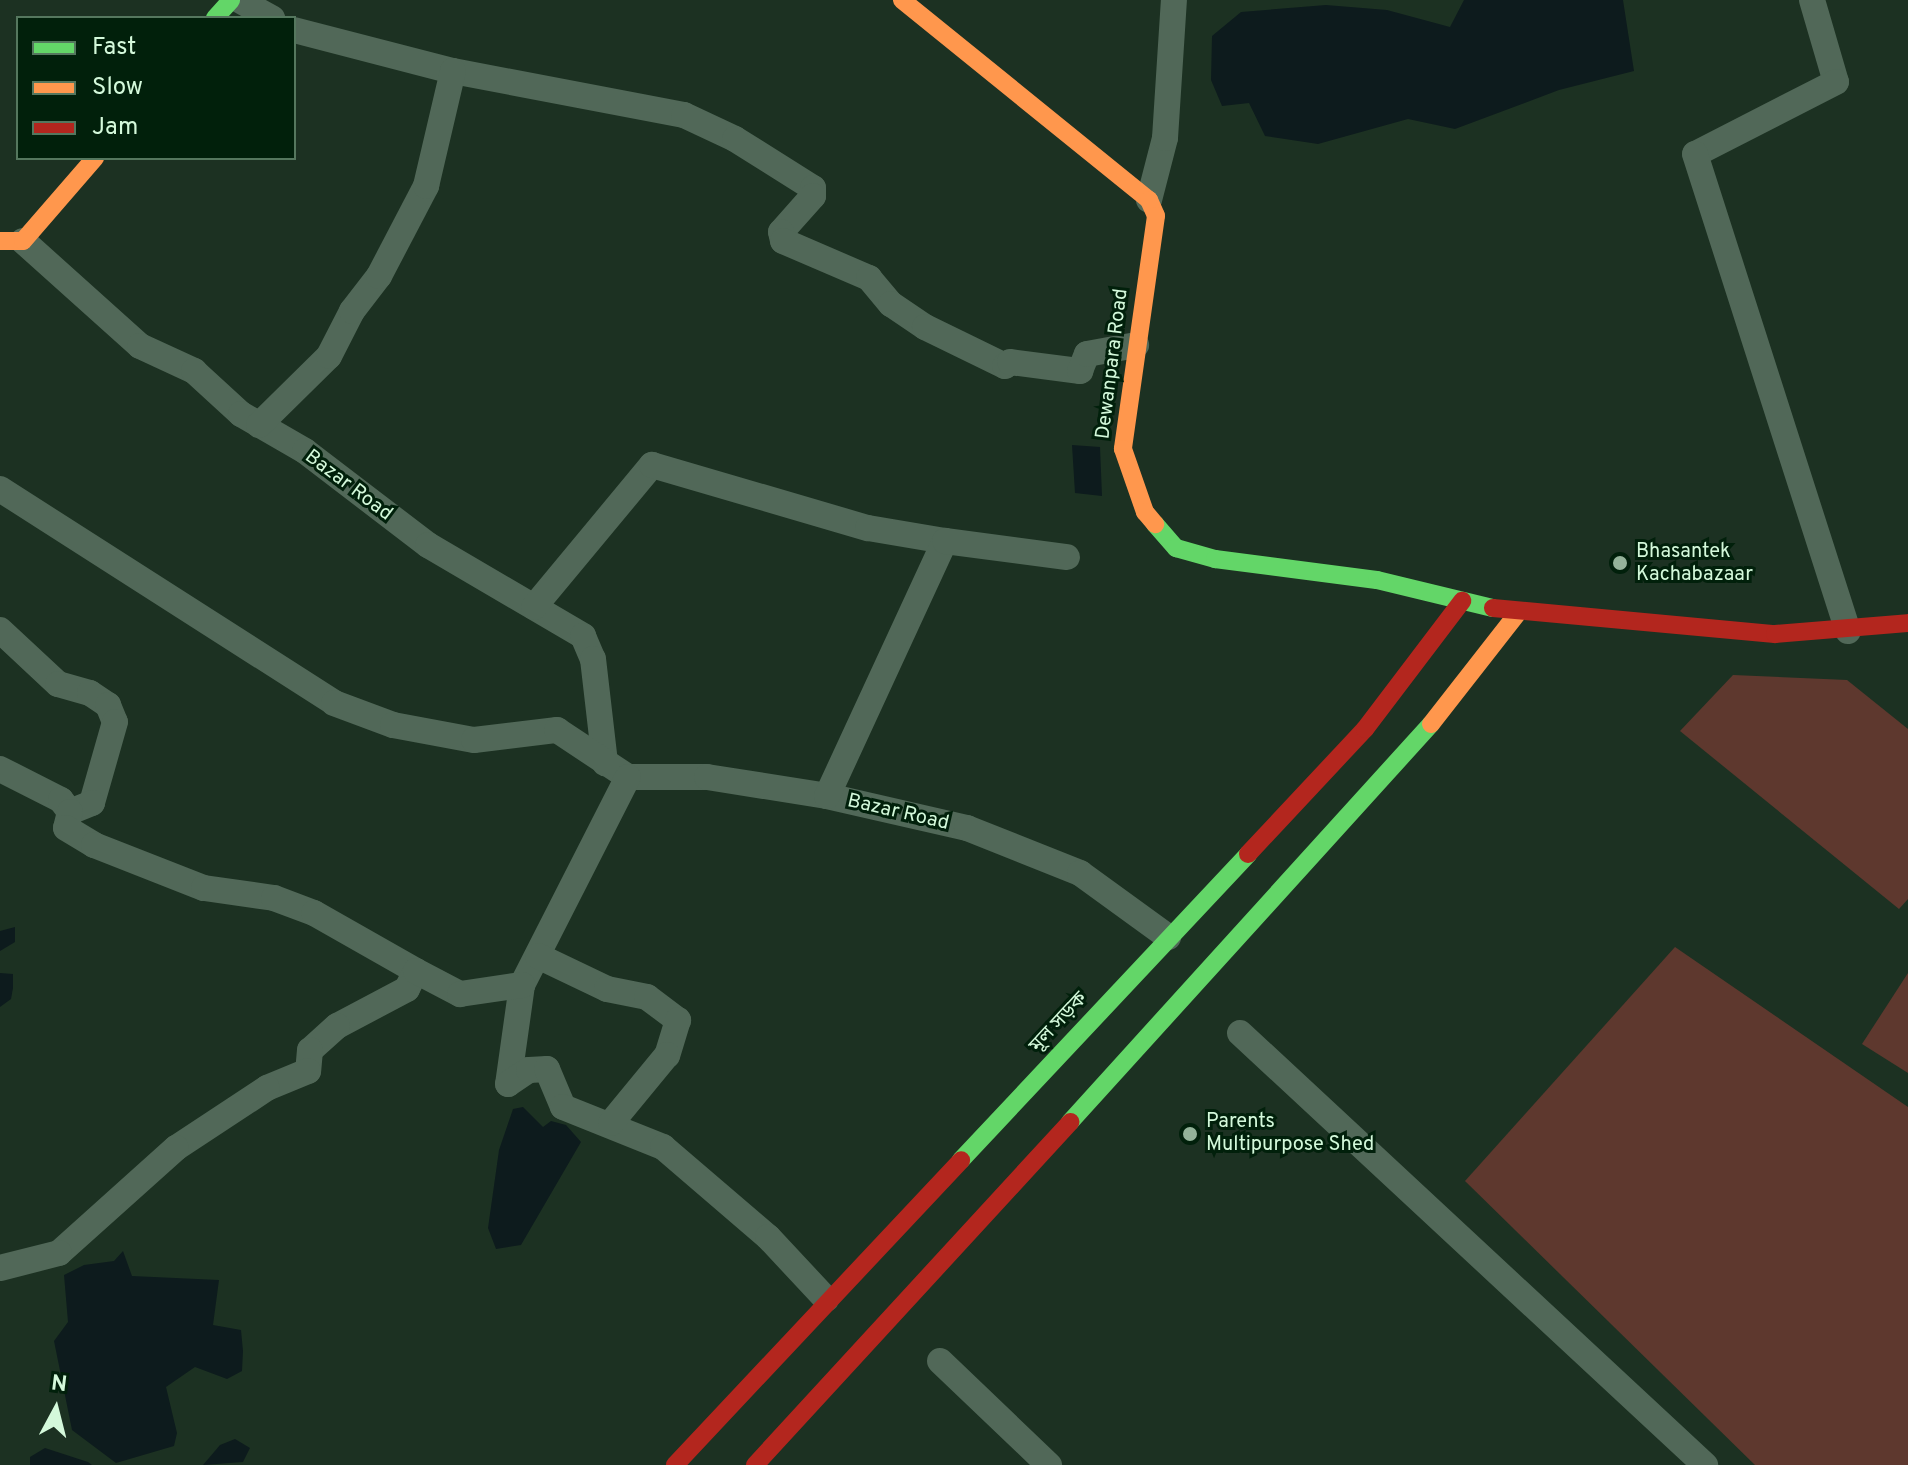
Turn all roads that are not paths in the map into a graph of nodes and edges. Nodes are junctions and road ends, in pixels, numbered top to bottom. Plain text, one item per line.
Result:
1 (231, 0) edge
2 (239, 0) edge
3 (902, 0) edge
4 (1174, 0) edge
5 (1812, 0) edge
6 (217, 16) edge
7 (268, 16) edge
8 (296, 31) edge
9 (453, 71) junction
10 (93, 160) edge
11 (1149, 200) junction
12 (12, 241) edge
13 (1136, 345) junction
14 (259, 425) junction
15 (0, 489) edge
16 (945, 541) junction
17 (1067, 557) dead end
18 (1462, 601) junction
19 (534, 607) junction
20 (1517, 614) junction
21 (1908, 623) edge
22 (0, 630) edge
23 (1848, 631) junction
24 (605, 763) junction
25 (0, 769) edge
26 (628, 777) junction
27 (827, 796) junction
28 (70, 812) junction
29 (1168, 937) junction
30 (538, 956) junction
31 (416, 971) junction
32 (522, 985) junction
33 (1240, 1033) dead end
34 (611, 1123) junction
35 (0, 1268) edge
36 (826, 1299) junction
37 (940, 1361) dead end
38 (675, 1465) edge
39 (755, 1465) edge
40 (1049, 1465) edge
41 (1705, 1465) edge

1 - 6 street
2 - 7 street
3 - 11 street
4 - 11 street
5 - 23 street
8 - 9 street
9 - 13 street
9 - 14 street
10 - 12 street
11 - 13 street, Dewanpara Road
12 - 14 street, Bazar Road
13 - 18 street, Dewanpara Road
14 - 19 street, Bazar Road
15 - 24 street
16 - 17 street
16 - 19 street
16 - 27 street
18 - 20 street, Dewanpara Road
18 - 29 street, মূল সড়ক
19 - 24 street, Bazar Road
20 - 23 street, Dewanpara Road
20 - 39 street
21 - 23 street, Dewanpara Road
22 - 28 street
24 - 26 street
25 - 28 street
26 - 27 street, Bazar Road
26 - 30 street
27 - 29 street, Bazar Road
28 - 31 street
29 - 36 street, মূল সড়ক
30 - 32 street
30 - 34 street
31 - 32 street
31 - 35 street
32 - 34 street
33 - 41 street
34 - 36 street
36 - 38 street, মূল সড়ক
37 - 40 street

